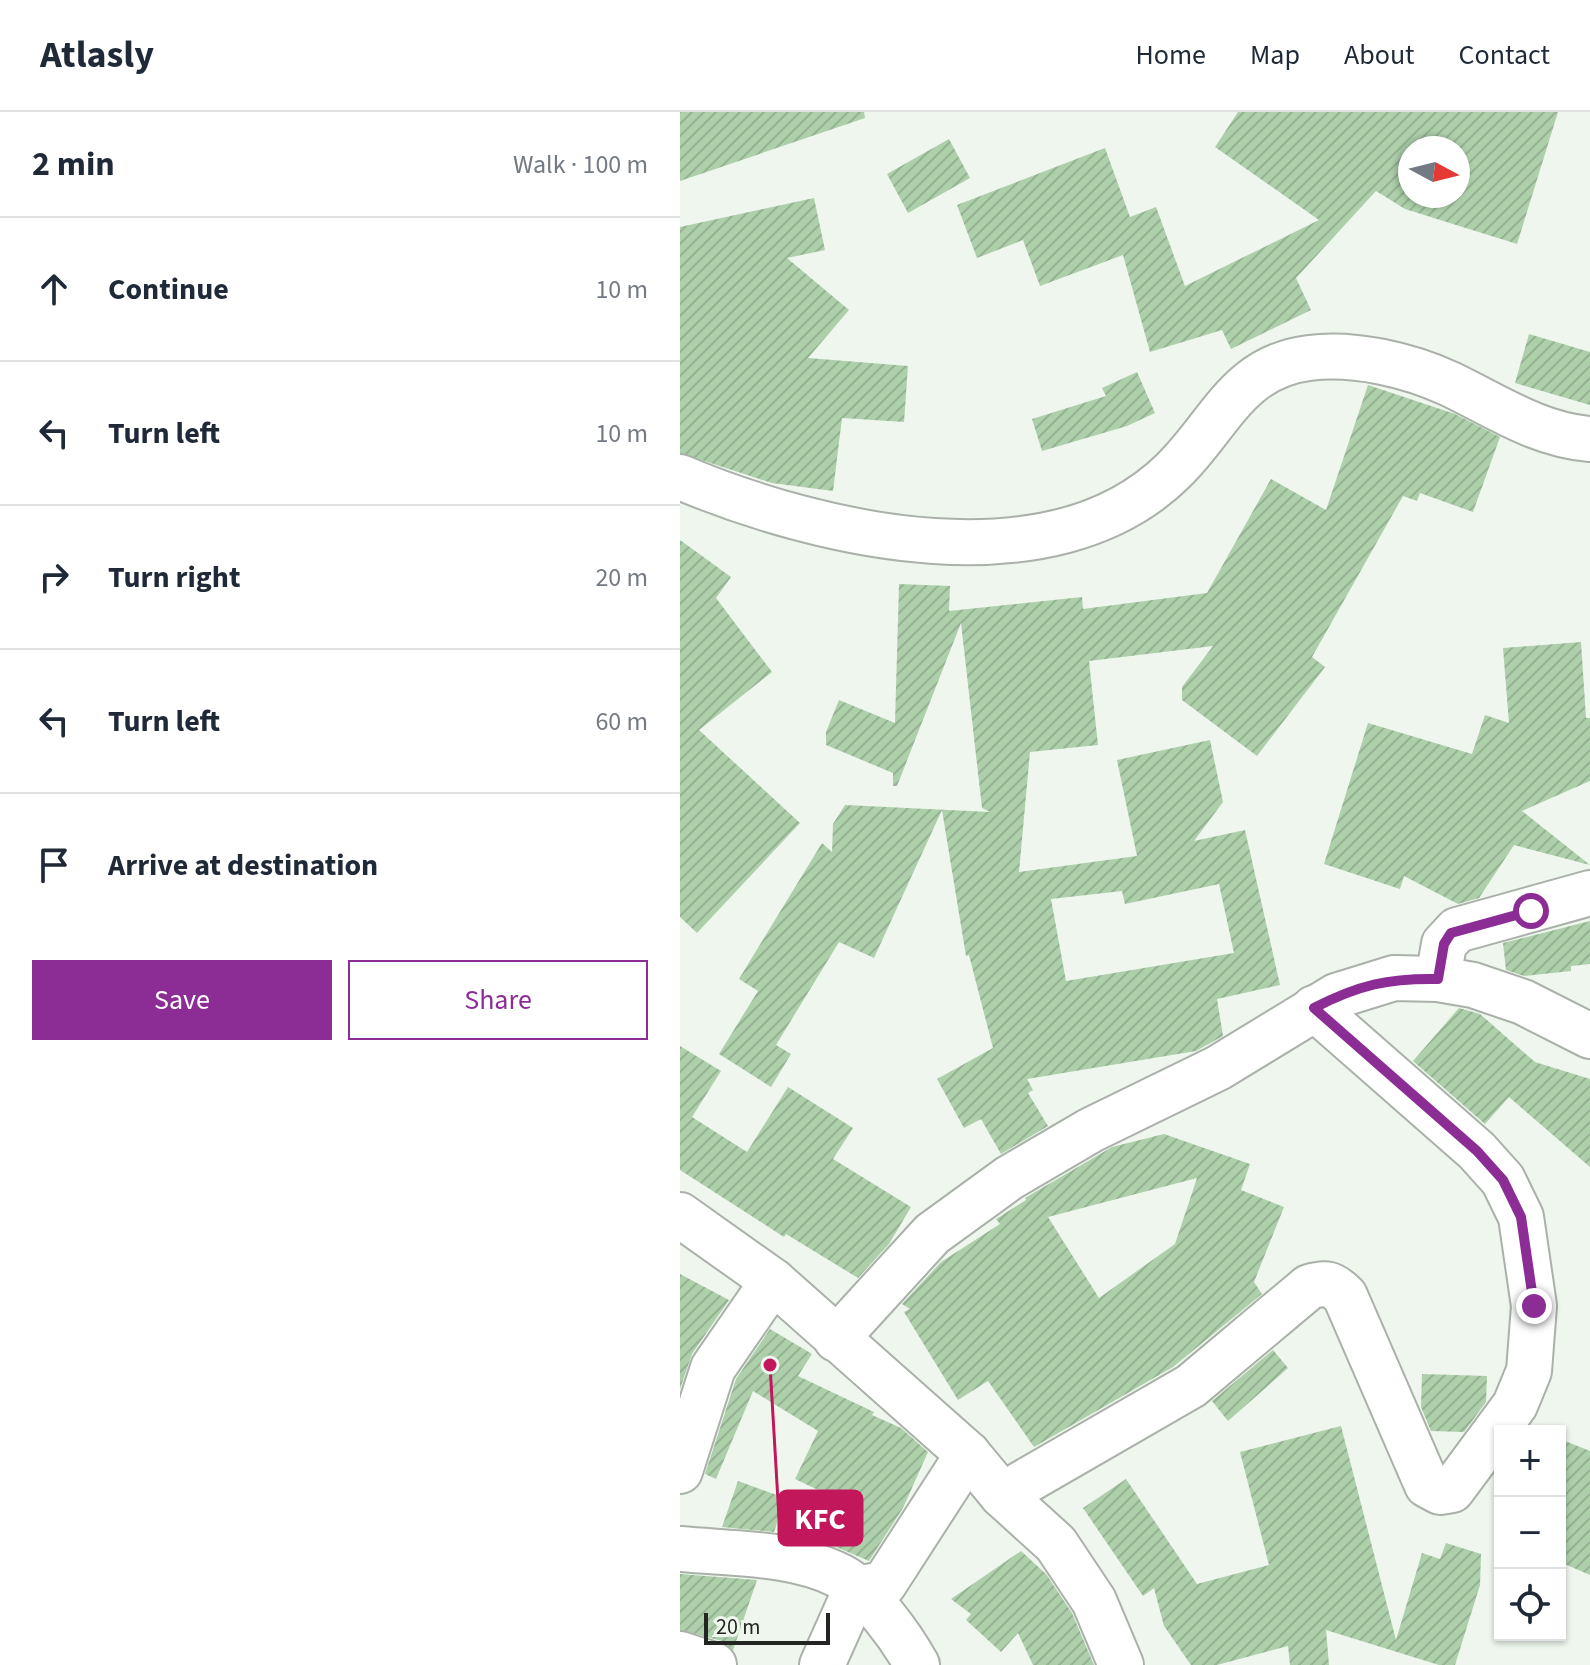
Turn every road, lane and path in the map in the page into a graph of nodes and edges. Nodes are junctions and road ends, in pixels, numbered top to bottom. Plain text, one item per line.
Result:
1 (1590, 439) edge
2 (680, 477) edge
3 (1590, 893) edge
4 (1438, 979) junction
5 (1314, 1008) junction
6 (1590, 1036) edge
7 (680, 1215) edge
8 (773, 1281) junction
9 (836, 1339) junction
10 (968, 1454) junction
11 (680, 1471) edge
12 (1002, 1495) junction
13 (680, 1549) edge
14 (856, 1589) junction
15 (680, 1654) edge
16 (714, 1665) edge
17 (822, 1665) edge
18 (917, 1665) edge
19 (1121, 1665) edge

1 - 2 main road
3 - 4 main road
4 - 5 main road
4 - 6 main road
5 - 9 main road
5 - 12 main road
7 - 8 main road
8 - 9 main road
8 - 11 main road
9 - 10 main road
10 - 12 main road
10 - 14 main road
12 - 19 main road
13 - 14 main road
14 - 17 main road
14 - 18 main road
15 - 16 main road

